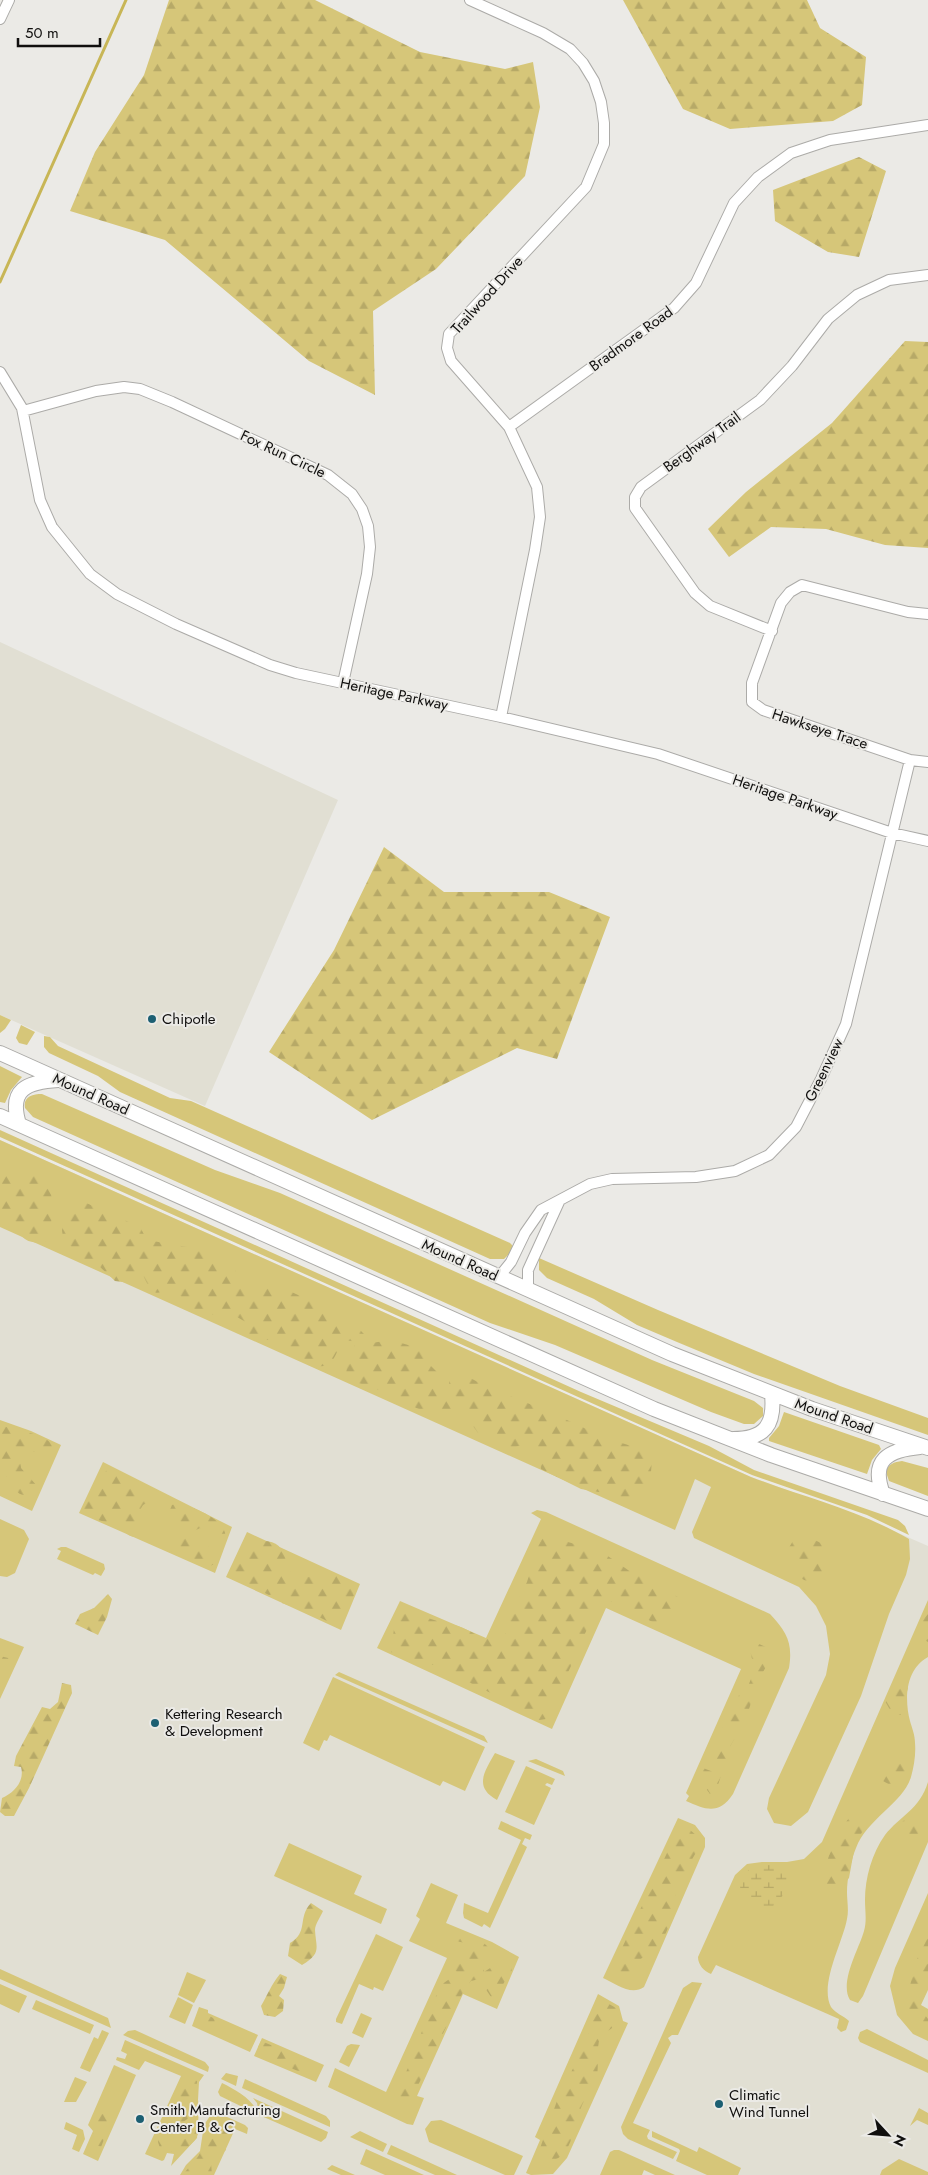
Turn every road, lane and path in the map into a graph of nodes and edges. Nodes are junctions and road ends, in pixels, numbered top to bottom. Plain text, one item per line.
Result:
1 (9, 0) edge
2 (470, 0) edge
3 (0, 19) edge
4 (928, 125) edge
5 (928, 275) edge
6 (0, 372) edge
7 (23, 411) junction
8 (509, 428) junction
9 (928, 614) edge
10 (772, 630) junction
11 (343, 683) junction
12 (501, 717) junction
13 (910, 760) junction
14 (928, 762) edge
15 (892, 833) junction
16 (928, 841) edge
17 (0, 1053) edge
18 (62, 1080) junction
19 (0, 1116) edge
20 (19, 1124) junction
21 (558, 1202) junction
22 (499, 1277) junction
23 (528, 1290) junction
24 (772, 1394) junction
25 (727, 1439) junction
26 (926, 1447) edge
27 (883, 1494) junction
28 (928, 1509) edge

1 - 3 street
2 - 8 street, Trailwood Drive
4 - 8 street, Bradmore Road
5 - 10 street, Berghway Trail
6 - 7 street, Heritage Parkway
7 - 11 street, Heritage Parkway
7 - 11 street, Fox Run Circle
8 - 12 street, Trailwood Drive
9 - 10 street, Hawkseye Trace
10 - 13 street, Hawkseye Trace
11 - 12 street, Heritage Parkway
12 - 15 street, Heritage Parkway
13 - 14 street
13 - 15 street, Greenview
15 - 16 street, Heritage Parkway
15 - 21 street, Greenview
17 - 18 main road, Mound Road
18 - 20 main road
18 - 22 main road, Mound Road
19 - 20 main road
20 - 25 main road
21 - 22 street, Greenview
21 - 23 street
22 - 23 main road, Mound Road
23 - 24 main road, Mound Road
24 - 25 main road
24 - 26 main road, Mound Road
25 - 27 main road
26 - 27 main road
27 - 28 main road

